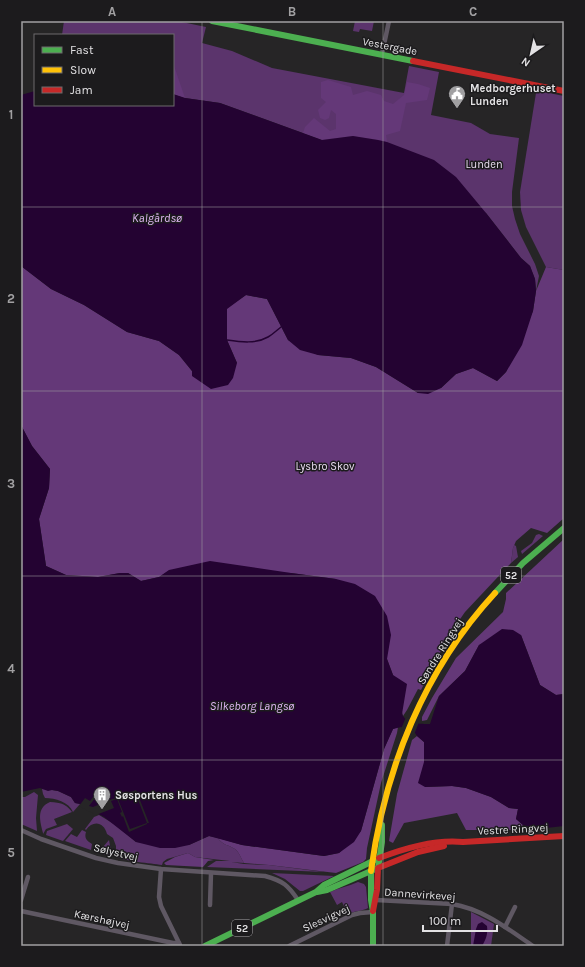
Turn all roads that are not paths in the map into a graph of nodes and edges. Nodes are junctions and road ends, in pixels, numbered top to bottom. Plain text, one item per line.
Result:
1 (212, 21) edge
2 (390, 21) edge
3 (382, 54) junction
4 (564, 91) edge
5 (564, 528) edge
6 (21, 830) edge
7 (564, 836) edge
8 (463, 842) junction
9 (375, 865) junction
10 (160, 869) junction
11 (211, 873) junction
12 (28, 877) dead end
13 (316, 892) junction
14 (21, 900) edge
15 (298, 900) junction
16 (376, 900) junction
17 (452, 904) junction
18 (210, 905) dead end
19 (515, 907) dead end
20 (21, 911) edge
21 (373, 912) junction
22 (505, 927) junction
23 (180, 945) edge
24 (205, 946) edge
25 (291, 946) edge
26 (373, 946) edge
27 (447, 946) edge
28 (533, 946) edge

1 - 3 main road, Vestergade
2 - 3 street
3 - 4 main road, Vestergade
5 - 9 main road, Søndre Ringvej / 52
6 - 10 street, Sølystvej
7 - 8 main road, Vestre Ringvej
8 - 9 main road, Vestre Ringvej
8 - 9 main road, Vestre Ringvej
9 - 13 main road, 52
9 - 13 main road, 52
9 - 16 main road
9 - 21 main road
10 - 11 street, Sølystvej
10 - 23 street
11 - 15 street, Sølystvej
11 - 18 street
12 - 14 street
13 - 15 main road, 52
15 - 24 main road, 52
16 - 17 street, Dannevirkevej
16 - 21 main road
17 - 22 street, Dannevirkevej
17 - 27 street
19 - 22 street
20 - 23 street, Kærshøjvej
21 - 25 street, Slesvigvej
21 - 26 main road
22 - 28 street, Dannevirkevej

